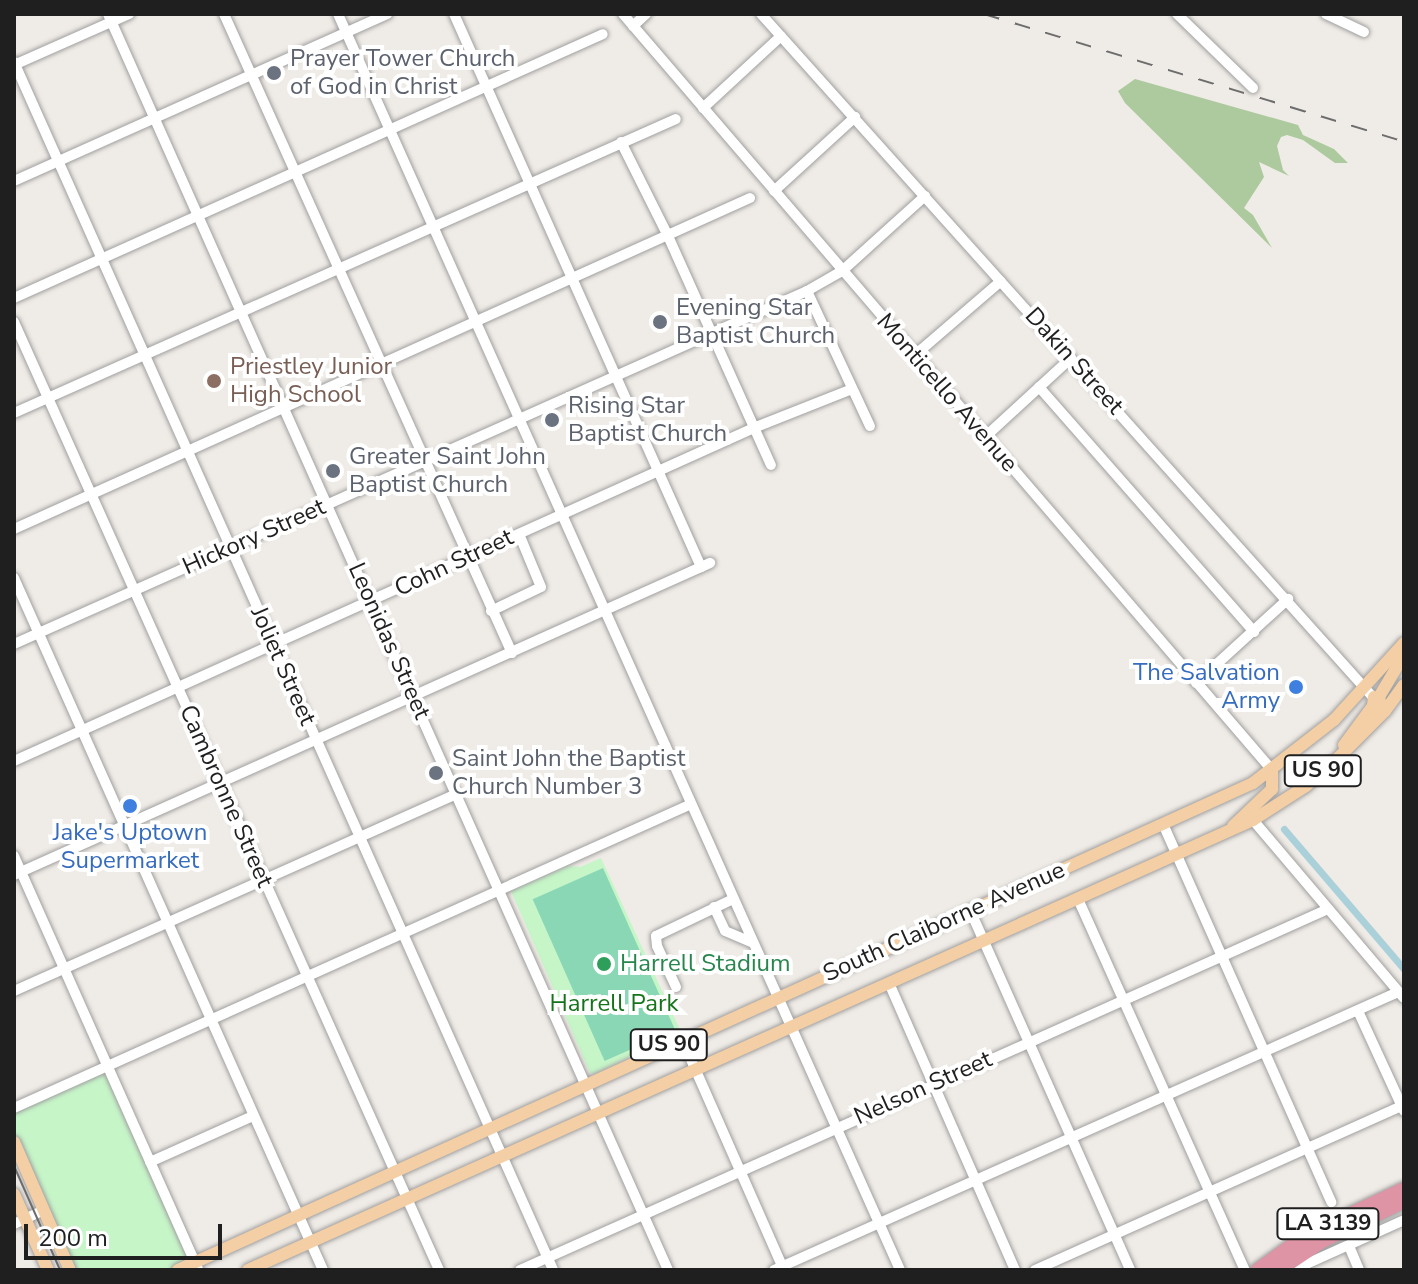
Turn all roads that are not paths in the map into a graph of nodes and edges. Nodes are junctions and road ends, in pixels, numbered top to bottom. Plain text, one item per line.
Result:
1 (129, 14) edge
2 (224, 14) edge
3 (338, 14) edge
4 (387, 14) edge
5 (454, 14) edge
6 (623, 14) edge
7 (646, 14) edge
8 (761, 14) edge
9 (1177, 14) edge
10 (1326, 14) edge
11 (110, 18) edge
12 (633, 26) junction
13 (346, 32) junction
14 (1364, 32) dead end
15 (603, 34) dead end
16 (781, 36) junction
17 (14, 64) edge
18 (251, 75) junction
19 (487, 86) junction
20 (1253, 88) dead end
21 (703, 108) junction
22 (855, 117) junction
23 (155, 118) junction
24 (676, 119) dead end
25 (390, 129) junction
26 (621, 142) junction
27 (58, 162) junction
28 (294, 172) junction
29 (14, 181) edge
30 (529, 183) junction
31 (774, 191) junction
32 (925, 196) junction
33 (750, 198) dead end
34 (198, 215) junction
35 (433, 226) junction
36 (668, 236) junction
37 (101, 258) junction
38 (337, 269) junction
39 (842, 271) junction
40 (572, 279) junction
41 (1001, 281) junction
42 (807, 291) junction
43 (14, 298) edge
44 (241, 312) junction
45 (14, 322) edge
46 (476, 322) junction
47 (711, 333) junction
48 (144, 355) junction
49 (915, 355) junction
50 (1071, 358) junction
51 (380, 365) junction
52 (615, 375) junction
53 (1039, 387) junction
54 (852, 389) junction
55 (48, 398) junction
56 (284, 408) junction
57 (14, 413) edge
58 (519, 417) junction
59 (870, 426) dead end
60 (756, 427) junction
61 (985, 437) junction
62 (187, 451) junction
63 (423, 461) junction
64 (771, 465) dead end
65 (658, 472) junction
66 (91, 494) junction
67 (327, 504) junction
68 (562, 515) junction
69 (14, 529) edge
70 (519, 534) junction
71 (230, 547) junction
72 (467, 558) junction
73 (14, 578) edge
74 (134, 590) junction
75 (1288, 599) junction
76 (371, 601) junction
77 (606, 610) junction
78 (491, 611) junction
79 (1254, 632) junction
80 (39, 633) junction
81 (1404, 643) edge
82 (14, 644) edge
83 (274, 645) junction
84 (512, 653) junction
85 (1404, 655) edge
86 (1196, 683) junction
87 (1404, 685) edge
88 (178, 688) junction
89 (415, 696) junction
90 (1376, 701) junction
91 (82, 730) junction
92 (316, 740) junction
93 (14, 761) edge
94 (1272, 770) junction
95 (220, 783) junction
96 (456, 794) junction
97 (689, 805) junction
98 (1253, 820) junction
99 (1163, 824) junction
100 (125, 826) junction
101 (1227, 831) junction
102 (359, 837) junction
103 (1175, 855) junction
104 (14, 856) edge
105 (18, 874) edge
106 (263, 879) junction
107 (500, 890) junction
108 (733, 899) junction
109 (1078, 899) junction
110 (714, 907) junction
111 (1328, 909) junction
112 (970, 910) junction
113 (168, 921) junction
114 (403, 935) junction
115 (983, 941) junction
116 (753, 943) junction
117 (1220, 955) junction
118 (64, 968) junction
119 (307, 977) junction
120 (889, 983) junction
121 (676, 987) dead end
122 (14, 991) edge
123 (1401, 995) edge
124 (778, 996) junction
125 (1124, 998) junction
126 (1358, 1011) junction
127 (210, 1019) junction
128 (792, 1026) junction
129 (682, 1039) junction
130 (1028, 1041) junction
131 (1263, 1051) junction
132 (107, 1066) junction
133 (695, 1069) junction
134 (932, 1084) junction
135 (586, 1085) junction
136 (1167, 1094) junction
137 (1403, 1107) edge
138 (14, 1108) edge
139 (598, 1113) junction
140 (253, 1116) junction
141 (835, 1127) junction
142 (490, 1128) junction
143 (1071, 1137) junction
144 (14, 1142) edge
145 (1306, 1149) junction
146 (502, 1156) junction
147 (150, 1162) junction
148 (740, 1170) junction
149 (394, 1172) junction
150 (975, 1179) junction
151 (1404, 1189) edge
152 (1210, 1192) junction
153 (14, 1194) edge
154 (406, 1199) junction
155 (1404, 1201) edge
156 (1331, 1202) dead end
157 (44, 1210) junction
158 (643, 1213) junction
159 (297, 1216) junction
160 (1404, 1220) edge
161 (879, 1222) junction
162 (23, 1224) edge
163 (52, 1227) junction
164 (1114, 1235) junction
165 (310, 1242) junction
166 (1349, 1246) junction
167 (548, 1258) junction
168 (196, 1266) edge
169 (780, 1269) edge
170 (48, 1270) edge
171 (70, 1270) edge
172 (178, 1270) edge
173 (248, 1270) edge
174 (323, 1270) edge
175 (439, 1270) edge
176 (520, 1270) edge
177 (553, 1270) edge
178 (668, 1270) edge
179 (900, 1270) edge
180 (1015, 1270) edge
181 (1035, 1270) edge
182 (1130, 1270) edge
183 (1245, 1270) edge
184 (1258, 1270) edge
185 (1279, 1270) edge
186 (1293, 1270) edge
187 (1359, 1270) edge

1 - 11 street
2 - 18 street
3 - 13 street
4 - 13 street
5 - 19 street
6 - 12 street, Monticello Avenue
7 - 12 street
8 - 16 street, Dakin Street
9 - 20 street
10 - 14 street
11 - 17 street
11 - 23 street, Leonidas Street
12 - 21 street, Monticello Avenue
13 - 18 street
13 - 25 street
15 - 19 street
16 - 21 street
16 - 22 street, Dakin Street
17 - 27 street, Joliet Street
18 - 23 street
18 - 28 street
19 - 25 street
19 - 30 street
21 - 31 street, Monticello Avenue
22 - 31 street
22 - 32 street, Dakin Street
23 - 27 street
23 - 34 street, Leonidas Street
24 - 26 street
25 - 28 street
25 - 35 street
26 - 30 street
26 - 36 street
27 - 29 street
27 - 37 street, Joliet Street
28 - 34 street
28 - 38 street
30 - 35 street
30 - 40 street
31 - 39 street, Monticello Avenue
32 - 39 street, Hickory Street
32 - 41 street, Dakin Street
33 - 36 street
34 - 37 street
34 - 44 street, Leonidas Street
35 - 38 street
35 - 46 street
36 - 40 street
36 - 47 street
37 - 43 street
37 - 48 street, Joliet Street
38 - 44 street
38 - 51 street
39 - 42 street, Hickory Street
39 - 49 street, Monticello Avenue
40 - 46 street
40 - 52 street
41 - 49 street
41 - 50 street, Dakin Street
42 - 47 street, Hickory Street
42 - 54 street
44 - 48 street
44 - 56 street, Leonidas Street
45 - 55 street, Cambronne Street
46 - 51 street
46 - 58 street
47 - 52 street, Hickory Street
47 - 60 street
48 - 55 street
48 - 62 street, Joliet Street
49 - 61 street, Monticello Avenue
50 - 53 street
50 - 75 street, Dakin Street
51 - 56 street
51 - 63 street
52 - 58 street, Hickory Street
52 - 65 street
53 - 61 street
53 - 79 street
54 - 59 street
54 - 60 street, Cohn Street
55 - 57 street
55 - 66 street, Cambronne Street
56 - 62 street
56 - 67 street, Leonidas Street
58 - 63 street, Hickory Street
58 - 68 street
60 - 64 street
60 - 65 street, Cohn Street
61 - 86 street, Monticello Avenue
62 - 66 street
62 - 71 street, Joliet Street
63 - 67 street, Hickory Street
63 - 72 street
65 - 68 street, Cohn Street
65 - 77 street
66 - 69 street
66 - 74 street, Cambronne Street
67 - 71 street, Hickory Street
67 - 76 street, Leonidas Street
68 - 70 street, Cohn Street
68 - 77 street
70 - 72 street, Cohn Street
70 - 78 street
71 - 74 street, Hickory Street
71 - 83 street, Joliet Street
72 - 76 street, Cohn Street
72 - 78 street
73 - 80 street
74 - 80 street, Hickory Street
74 - 88 street, Cambronne Street
75 - 79 street
75 - 90 street, Dakin Street
76 - 83 street, Cohn Street
76 - 89 street, Leonidas Street
77 - 84 street
77 - 97 street
78 - 84 street
79 - 86 street
80 - 82 street, Hickory Street
80 - 91 street
81 - 90 main road, US 90
83 - 88 street, Cohn Street
83 - 92 street, Joliet Street
84 - 89 street
85 - 90 main road
86 - 94 street, Monticello Avenue
87 - 90 main road, US 90
88 - 91 street, Cohn Street
88 - 95 street, Cambronne Street
89 - 92 street
89 - 96 street, Leonidas Street
90 - 94 main road, US 90
90 - 98 main road, US 90
91 - 93 street, Cohn Street
91 - 100 street
92 - 95 street
92 - 102 street, Joliet Street
94 - 99 main road, South Claiborne Avenue / US 90
94 - 101 main road
95 - 100 street
95 - 106 street, Cambronne Street
96 - 102 street
96 - 107 street, Leonidas Street
97 - 107 street
97 - 108 street
98 - 101 main road, South Claiborne Avenue / US 90
98 - 111 street
99 - 103 street
99 - 112 main road, South Claiborne Avenue / US 90
100 - 105 street
100 - 113 street
101 - 103 main road, South Claiborne Avenue / US 90
102 - 106 street
102 - 114 street, Joliet Street
103 - 109 main road, South Claiborne Avenue / US 90
103 - 117 street
104 - 105 street
105 - 118 street
106 - 113 street
106 - 119 street, Cambronne Street
107 - 114 street
107 - 135 street, Leonidas Street
108 - 110 street
108 - 116 street
109 - 115 main road, South Claiborne Avenue / US 90
109 - 125 street
110 - 116 street
110 - 121 street
111 - 117 street, Nelson Street
111 - 123 street
112 - 115 street
112 - 124 main road, South Claiborne Avenue / US 90
113 - 118 street
113 - 127 street
114 - 119 street
114 - 142 street, Joliet Street
115 - 120 main road, South Claiborne Avenue / US 90
115 - 130 street
116 - 124 street
117 - 125 street, Nelson Street
117 - 131 street
118 - 122 street
118 - 132 street
119 - 127 street
119 - 149 street, Cambronne Street
120 - 128 main road, South Claiborne Avenue / US 90
120 - 134 street
123 - 126 street
124 - 128 street
124 - 129 main road, South Claiborne Avenue / US 90
125 - 130 street, Nelson Street
125 - 136 street
126 - 131 street
126 - 137 street
127 - 132 street
127 - 140 street
128 - 133 main road, South Claiborne Avenue / US 90
128 - 141 street
129 - 133 street
129 - 135 main road, South Claiborne Avenue / US 90
130 - 134 street, Nelson Street
130 - 143 street
131 - 136 street
131 - 145 street
132 - 138 street
132 - 147 street
133 - 139 main road, South Claiborne Avenue / US 90
133 - 148 street
134 - 141 street, Nelson Street
134 - 150 street
135 - 139 street, Leonidas Street
135 - 142 main road, South Claiborne Avenue / US 90
136 - 143 street
136 - 152 street
137 - 145 street
139 - 146 main road, South Claiborne Avenue / US 90
139 - 158 street, Leonidas Street
140 - 147 street
140 - 159 street
141 - 148 street, Nelson Street
141 - 161 street
142 - 146 street, Joliet Street
142 - 149 main road, South Claiborne Avenue / US 90
143 - 150 street
143 - 164 street
144 - 157 main road
145 - 152 street
145 - 156 street
146 - 154 main road, South Claiborne Avenue / US 90
146 - 167 street, Joliet Street
147 - 168 street
148 - 158 street, Nelson Street
148 - 169 street
149 - 154 street, Cambronne Street
149 - 159 main road, South Claiborne Avenue / US 90
150 - 161 street
150 - 180 street
151 - 184 highway, LA 3139
152 - 164 street
152 - 183 street
153 - 162 main road
154 - 165 main road, South Claiborne Avenue / US 90
154 - 175 street, Cambronne Street
155 - 185 highway, LA 3139
157 - 162 street
157 - 163 main road
158 - 167 street, Nelson Street
158 - 178 street, Leonidas Street
159 - 165 street
159 - 168 main road, South Claiborne Avenue / US 90
160 - 166 street
161 - 169 street
161 - 179 street
162 - 163 main road
162 - 170 main road
163 - 171 main road
164 - 181 street
164 - 182 street
165 - 173 main road, South Claiborne Avenue / US 90
165 - 174 street
166 - 186 street
166 - 187 street
167 - 176 street, Nelson Street
167 - 177 street, Joliet Street
168 - 172 main road, South Claiborne Avenue / US 90

